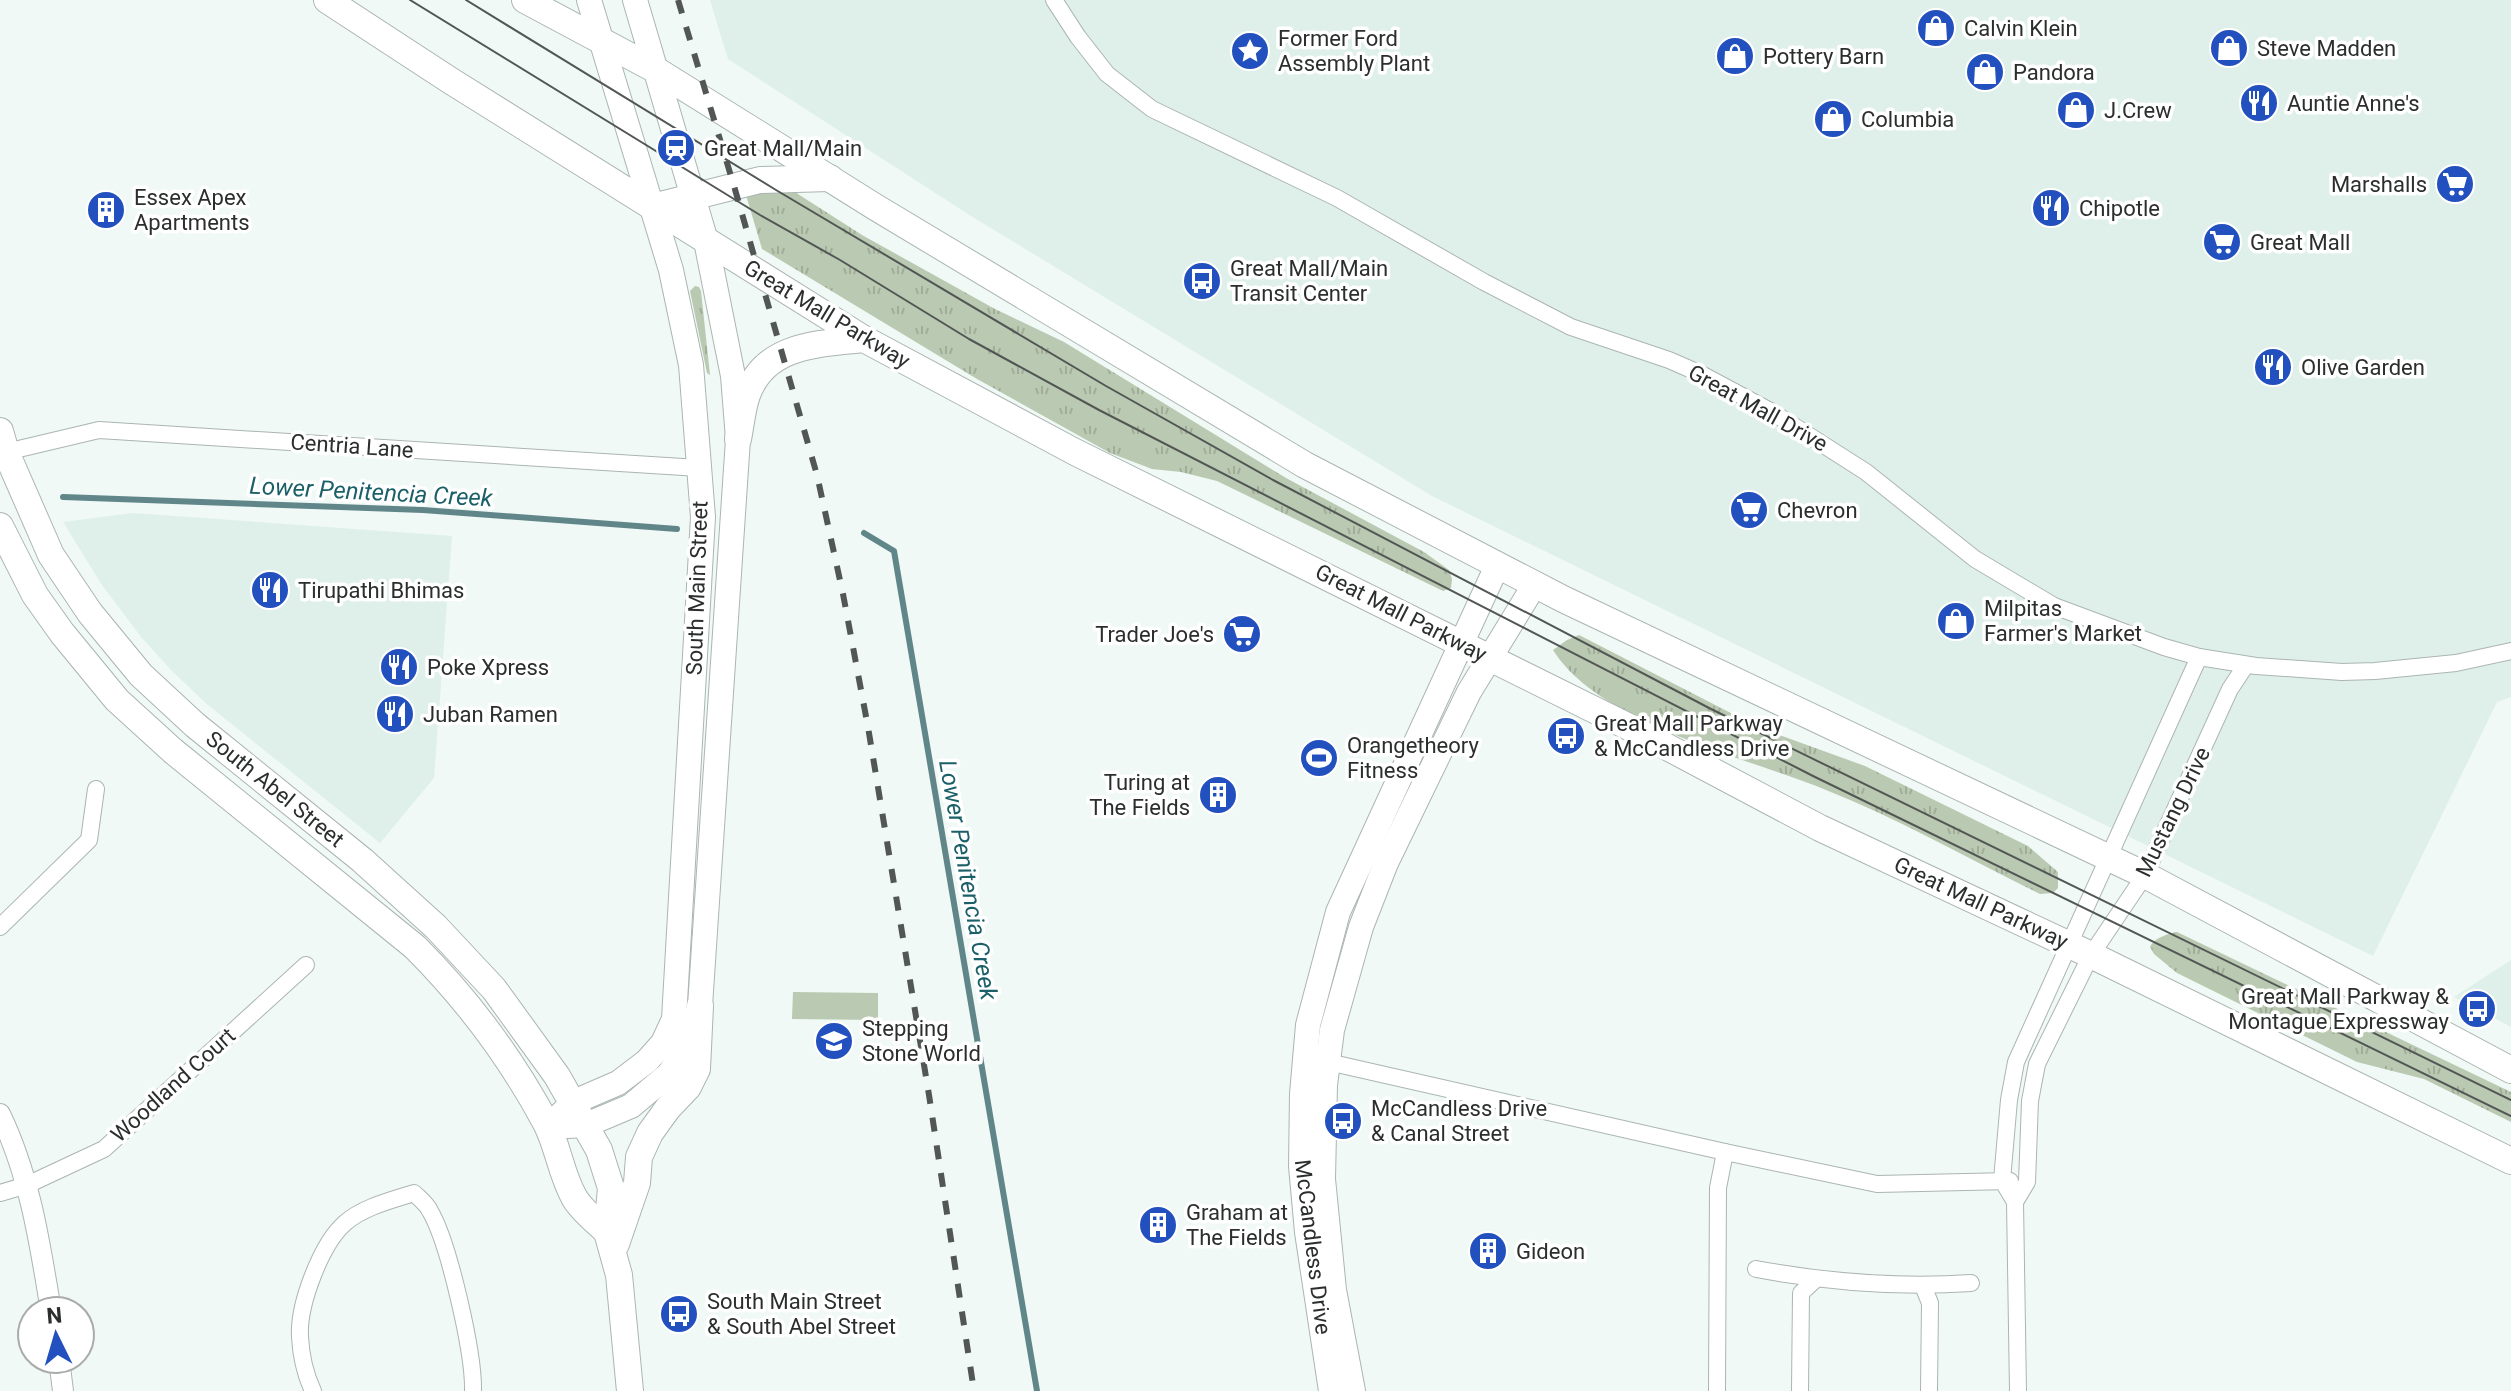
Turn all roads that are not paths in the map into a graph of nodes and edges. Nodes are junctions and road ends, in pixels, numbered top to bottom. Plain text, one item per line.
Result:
1 (327, 0) edge
2 (525, 0) edge
3 (589, 0) edge
4 (635, 0) edge
5 (1054, 0) edge
6 (602, 43) junction
7 (656, 70) junction
8 (830, 178) junction
9 (693, 197) junction
10 (652, 207) junction
11 (706, 241) junction
12 (864, 339) junction
13 (738, 439) junction
14 (2, 446) edge
15 (699, 468) junction
16 (0, 526) edge
17 (1497, 566) junction
18 (1535, 584) junction
19 (1462, 643) junction
20 (2511, 651) edge
21 (2199, 657) junction
22 (1491, 658) junction
23 (2246, 665) junction
24 (141, 675) junction
25 (117, 700) junction
26 (692, 706) junction
27 (722, 707) junction
28 (96, 789) dead end
29 (341, 842) junction
30 (2108, 857) junction
31 (321, 869) junction
32 (2145, 875) junction
33 (0, 927) edge
34 (2080, 950) junction
35 (306, 965) dead end
36 (700, 1006) junction
37 (1328, 1062) junction
38 (2511, 1070) edge
39 (0, 1114) edge
40 (580, 1114) junction
41 (548, 1127) junction
42 (1725, 1152) junction
43 (2511, 1161) edge
44 (2002, 1180) junction
45 (2027, 1182) junction
46 (27, 1185) junction
47 (0, 1193) edge
48 (2015, 1202) junction
49 (610, 1244) junction
50 (1756, 1269) dead end
51 (1815, 1280) junction
52 (1971, 1283) dead end
53 (1923, 1286) junction
54 (48, 1295) edge
55 (313, 1391) edge
56 (473, 1391) edge
57 (630, 1391) edge
58 (1331, 1391) edge
59 (1353, 1391) edge
60 (1717, 1391) edge
61 (1800, 1391) edge
62 (1929, 1391) edge
63 (2018, 1391) edge

1 - 10 main road, Great Mall Parkway
2 - 6 main road
3 - 6 main road, South Main Street
4 - 7 main road, South Main Street
5 - 21 street, Great Mall Drive
6 - 7 main road
6 - 10 main road, South Main Street
7 - 8 main road
7 - 9 main road, South Main Street
8 - 9 main road
8 - 17 main road
9 - 10 main road
9 - 11 main road, South Main Street
10 - 11 main road, Great Mall Parkway
10 - 15 main road, South Main Street
11 - 12 main road, Great Mall Parkway
11 - 13 main road, South Main Street
12 - 13 main road
12 - 19 main road, Great Mall Parkway
13 - 27 main road, South Main Street
14 - 15 street, Centria Lane
14 - 24 main road, South Abel Street
15 - 26 main road, South Main Street
16 - 25 main road, South Abel Street
17 - 18 main road
17 - 19 main road, McCandless Drive
18 - 22 main road, McCandless Drive
18 - 30 main road
19 - 22 main road, Great Mall Parkway
19 - 58 main road, McCandless Drive
20 - 23 street, Great Mall Drive
21 - 23 street, Great Mall Drive
21 - 30 street, Mustang Drive
22 - 34 main road, Great Mall Parkway
22 - 37 main road, McCandless Drive
23 - 32 street, Mustang Drive
24 - 25 main road
24 - 29 main road, South Abel Street
25 - 31 main road, South Abel Street
26 - 27 main road
26 - 40 main road, South Main Street
27 - 36 main road, South Main Street
28 - 33 street
29 - 31 main road
29 - 40 main road, South Abel Street
30 - 32 main road
30 - 34 street, Mustang Drive
31 - 41 main road, South Abel Street
32 - 34 street, Mustang Drive
32 - 38 main road
34 - 43 main road, Great Mall Parkway
34 - 44 street
34 - 45 street
35 - 46 street, Woodland Court
36 - 40 main road, South Main Street
36 - 49 main road
37 - 42 street
37 - 59 main road, McCandless Drive
39 - 46 street
40 - 41 main road, South Main Street
40 - 49 main road
41 - 49 main road
42 - 44 street
42 - 60 street
44 - 45 street
44 - 48 street
45 - 48 street
46 - 47 street, Woodland Court
46 - 54 street
48 - 63 street
49 - 57 main road
50 - 51 street
51 - 53 street
51 - 61 street
52 - 53 street
53 - 62 street
55 - 56 street

